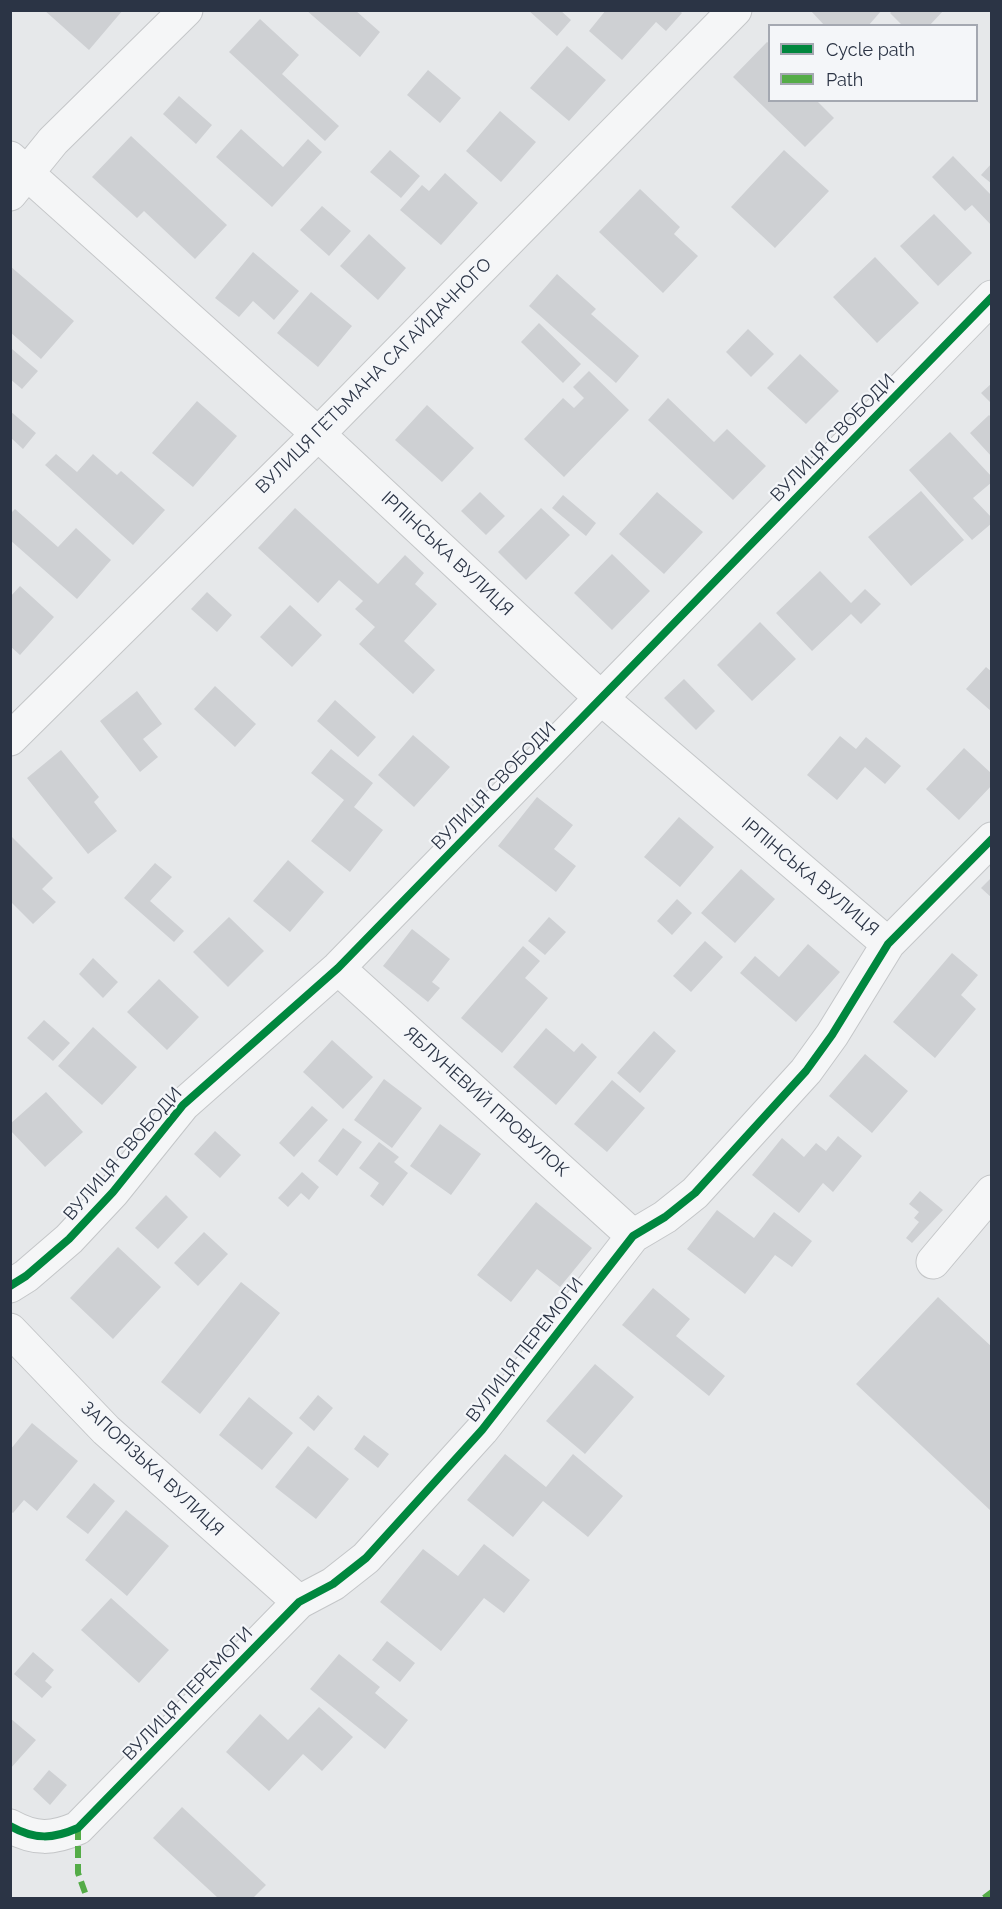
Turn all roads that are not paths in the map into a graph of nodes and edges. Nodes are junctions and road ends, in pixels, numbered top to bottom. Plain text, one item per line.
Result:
1 (186, 10) edge
2 (735, 10) edge
3 (16, 175) edge
4 (992, 297) edge
5 (318, 434) junction
6 (601, 698) junction
7 (10, 739) edge
8 (992, 839) edge
9 (888, 944) junction
10 (338, 968) junction
11 (992, 1192) edge
12 (633, 1236) junction
13 (933, 1262) dead end
14 (10, 1286) edge
15 (10, 1330) edge
16 (299, 1602) junction
17 (10, 1826) edge

1 - 3 street
2 - 5 street, ВУЛИЦЯ ГЕТЬМАНА САГАЙДАЧНОГО
3 - 5 street, ІРПІНСЬКА ВУЛИЦЯ
4 - 6 street, ВУЛИЦЯ СВОБОДИ
5 - 6 street, ІРПІНСЬКА ВУЛИЦЯ
5 - 7 street, ВУЛИЦЯ ГЕТЬМАНА САГАЙДАЧНОГО
6 - 9 street, ІРПІНСЬКА ВУЛИЦЯ
6 - 10 street, ВУЛИЦЯ СВОБОДИ
8 - 9 street, ВУЛИЦЯ ПЕРЕМОГИ
9 - 12 street, ВУЛИЦЯ ПЕРЕМОГИ
10 - 12 street, ЯБЛУНЕВИЙ ПРОВУЛОК
10 - 14 street, ВУЛИЦЯ СВОБОДИ
11 - 13 street
12 - 16 street, ВУЛИЦЯ ПЕРЕМОГИ
15 - 16 street, ЗАПОРІЗЬКА ВУЛИЦЯ
16 - 17 street, ВУЛИЦЯ ПЕРЕМОГИ

